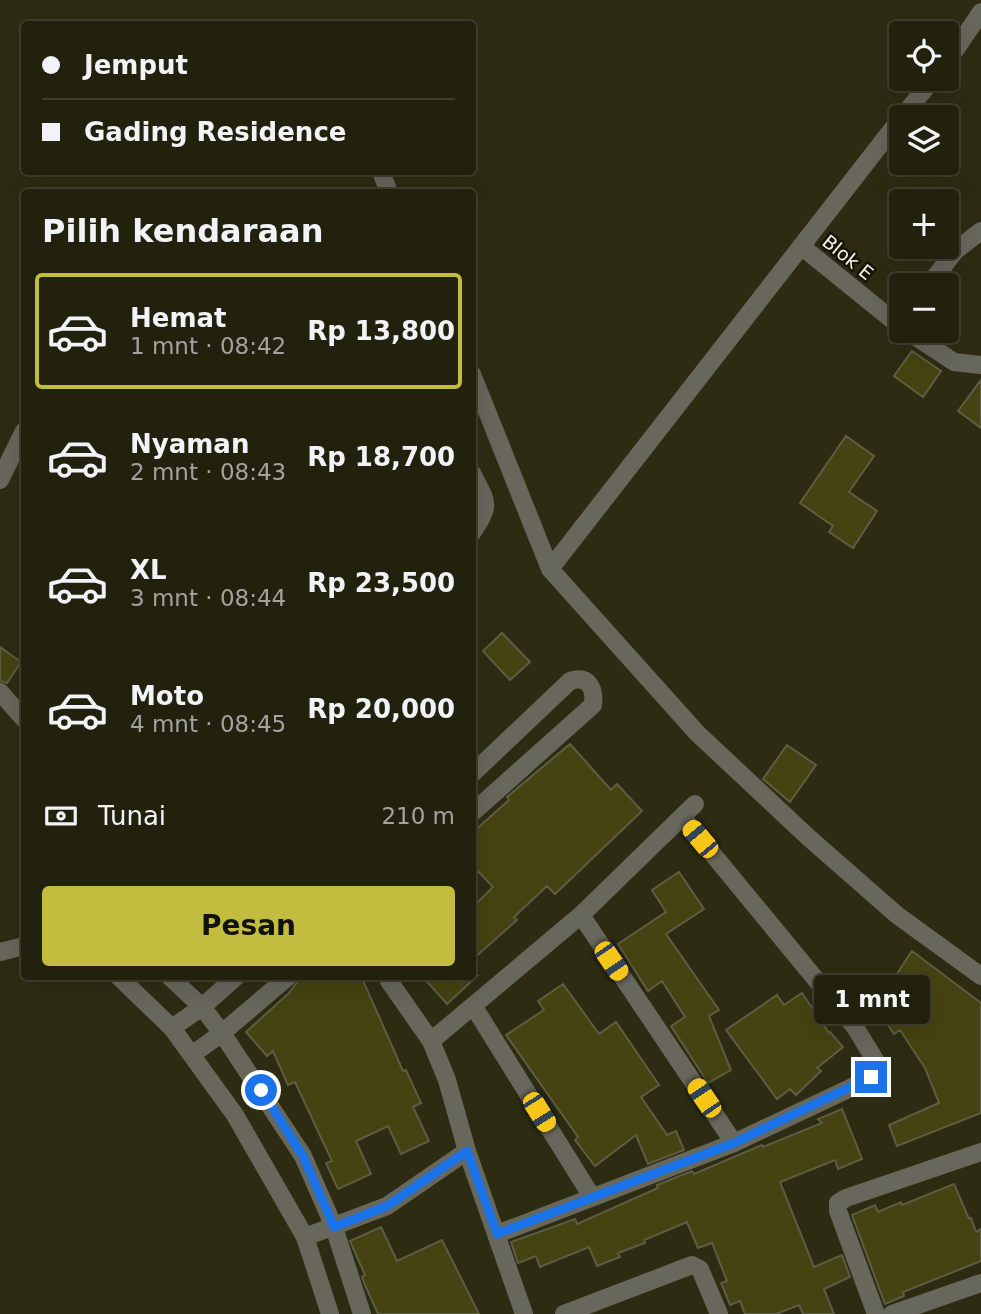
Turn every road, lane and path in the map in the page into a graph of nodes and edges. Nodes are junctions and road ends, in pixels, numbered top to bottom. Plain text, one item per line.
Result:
1 (981, 12) edge
2 (959, 44) edge
3 (923, 91) edge
4 (912, 105) edge
5 (889, 133) edge
6 (981, 231) edge
7 (801, 246) junction
8 (938, 273) edge
9 (889, 316) edge
10 (927, 343) edge
11 (981, 365) edge
12 (476, 384) edge
13 (21, 437) edge
14 (0, 480) edge
15 (479, 492) edge
16 (476, 527) edge
17 (550, 569) junction
18 (0, 692) edge
19 (21, 716) edge
20 (476, 770) edge
21 (476, 809) edge
22 (581, 915) junction
23 (21, 947) edge
24 (0, 952) edge
25 (981, 976) edge
26 (122, 980) edge
27 (173, 980) edge
28 (232, 980) edge
29 (284, 980) edge
30 (389, 981) dead end
31 (202, 1007) junction
32 (474, 1007) junction
33 (172, 1028) junction
34 (222, 1033) junction
35 (431, 1041) junction
36 (193, 1054) junction
37 (734, 1143) junction
38 (467, 1151) junction
39 (981, 1152) edge
40 (592, 1197) junction
41 (334, 1227) junction
42 (497, 1234) junction
43 (305, 1237) junction
44 (981, 1283) edge
45 (330, 1314) edge
46 (362, 1314) edge
47 (524, 1314) edge
48 (564, 1314) edge
49 (719, 1314) edge
50 (876, 1314) edge
51 (892, 1314) edge

1 - 2 street
3 - 4 street
5 - 7 street
6 - 8 street
7 - 9 street, Blok E
7 - 17 street
10 - 11 street, Blok E
12 - 17 street
13 - 14 street
15 - 16 street
17 - 25 street
18 - 19 street
20 - 21 street
22 - 32 street
22 - 37 street
22 - 37 street
23 - 24 street
26 - 33 street
27 - 31 street
28 - 31 street
29 - 34 street
30 - 35 street
31 - 33 street
31 - 34 street
32 - 35 street
32 - 40 street
33 - 36 street
34 - 36 street
34 - 41 street
35 - 38 street
36 - 43 street
37 - 40 street
38 - 41 street
38 - 42 street
39 - 50 street
40 - 42 street
41 - 43 street
41 - 46 street
42 - 47 street
43 - 45 street
44 - 51 street
48 - 49 street

